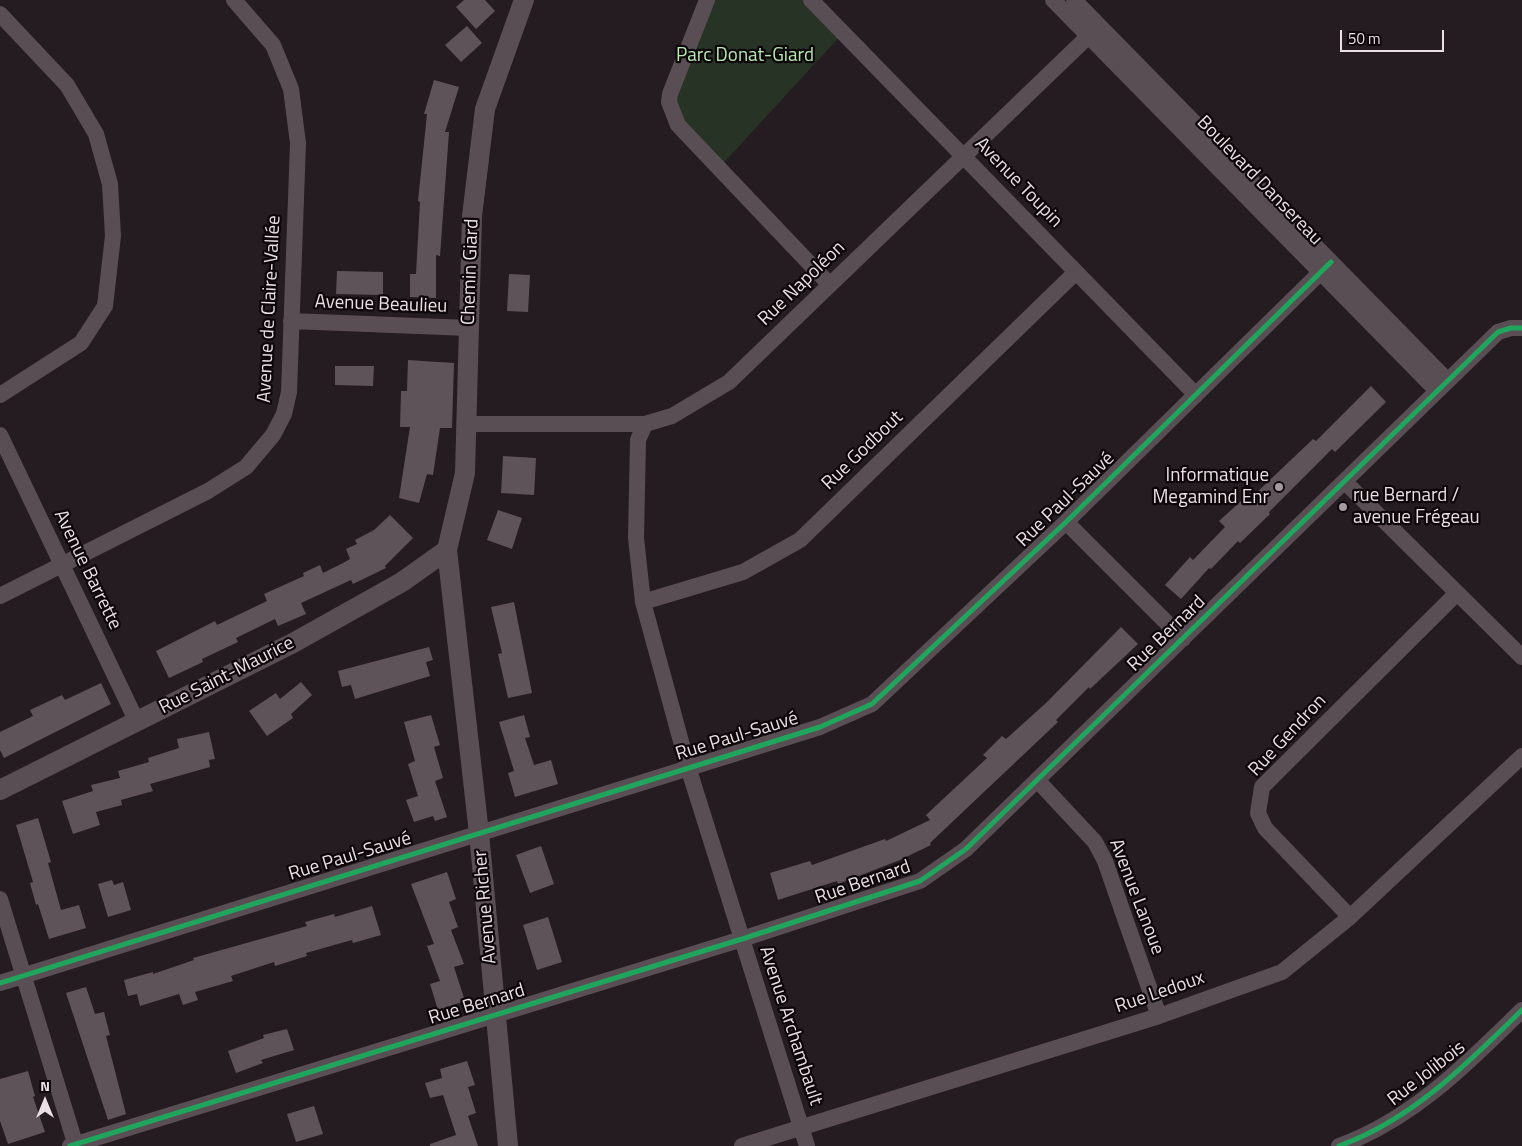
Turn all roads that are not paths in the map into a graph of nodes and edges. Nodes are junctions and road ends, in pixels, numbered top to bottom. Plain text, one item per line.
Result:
1 (234, 0) edge
2 (524, 0) edge
3 (706, 0) edge
4 (811, 0) edge
5 (1053, 0) edge
6 (1074, 0) edge
7 (0, 14) edge
8 (1094, 30) junction
9 (963, 156) junction
10 (1326, 267) junction
11 (1076, 272) junction
12 (830, 285) junction
13 (291, 321) junction
14 (469, 328) junction
15 (1516, 328) edge
16 (1442, 386) junction
17 (0, 395) edge
18 (1196, 395) junction
19 (467, 424) junction
20 (645, 424) junction
21 (0, 435) edge
22 (1345, 482) junction
23 (1066, 522) junction
24 (447, 550) junction
25 (62, 564) junction
26 (1457, 593) junction
27 (0, 596) edge
28 (642, 602) junction
29 (1183, 639) junction
30 (1522, 657) edge
31 (137, 722) junction
32 (1522, 756) edge
33 (688, 767) junction
34 (1038, 780) junction
35 (0, 790) edge
36 (479, 833) junction
37 (0, 899) edge
38 (1350, 918) junction
39 (742, 939) junction
40 (24, 976) junction
41 (0, 983) edge
42 (1522, 1010) edge
43 (495, 1015) junction
44 (1159, 1016) junction
45 (801, 1128) junction
46 (74, 1145) edge
47 (508, 1146) edge
48 (742, 1146) edge
49 (807, 1146) edge
50 (1339, 1146) edge

1 - 13 street, Avenue de Claire-Vallée
2 - 14 street, Chemin Giard
3 - 12 street
4 - 9 street, Avenue Toupin
5 - 8 street, Boulevard Dansereau
6 - 8 street, Boulevard Dansereau
7 - 17 street
8 - 9 street, Rue Napoléon
8 - 10 street, Boulevard Dansereau
9 - 11 street, Avenue Toupin
9 - 12 street, Rue Napoléon
10 - 16 street, Boulevard Dansereau
10 - 18 street, Rue Paul-Sauvé
11 - 18 street, Avenue Toupin
11 - 28 street, Rue Godbout
12 - 20 street, Rue Napoléon
13 - 14 street, Avenue Beaulieu
13 - 25 street, Avenue de Claire-Vallée
14 - 19 street, Chemin Giard
15 - 16 street, Rue Bernard
16 - 22 street, Rue Bernard
18 - 23 street, Rue Paul-Sauvé
19 - 20 street, Rue Napoléon
19 - 24 street, Chemin Giard
20 - 28 street, Avenue Archambault
21 - 25 street, Avenue Barrette
22 - 26 street
22 - 29 street, Rue Bernard
23 - 29 street
23 - 33 street, Rue Paul-Sauvé
24 - 31 street, Rue Saint-Maurice
24 - 36 street, Avenue Richer
25 - 27 street, Avenue de Claire-Vallée
25 - 31 street, Avenue Barrette
26 - 30 street
26 - 38 street, Rue Gendron
28 - 33 street, Avenue Archambault
29 - 34 street, Rue Bernard
31 - 35 street, Rue Saint-Maurice
32 - 38 street, Rue Ledoux
33 - 36 street, Rue Paul-Sauvé
33 - 39 street, Avenue Archambault
34 - 39 street, Rue Bernard
34 - 44 street, Avenue Lanoue
36 - 40 street, Rue Paul-Sauvé
36 - 43 street, Avenue Richer
37 - 40 street
38 - 44 street, Rue Ledoux
39 - 43 street, Rue Bernard
39 - 45 street, Avenue Archambault
40 - 41 street, Rue Paul-Sauvé
40 - 46 street
42 - 50 street, Rue Jolibois
43 - 46 street, Rue Bernard
43 - 47 street, Avenue Richer
44 - 45 street, Rue Ledoux
45 - 48 street, Rue Ledoux
45 - 49 street, Avenue Archambault

